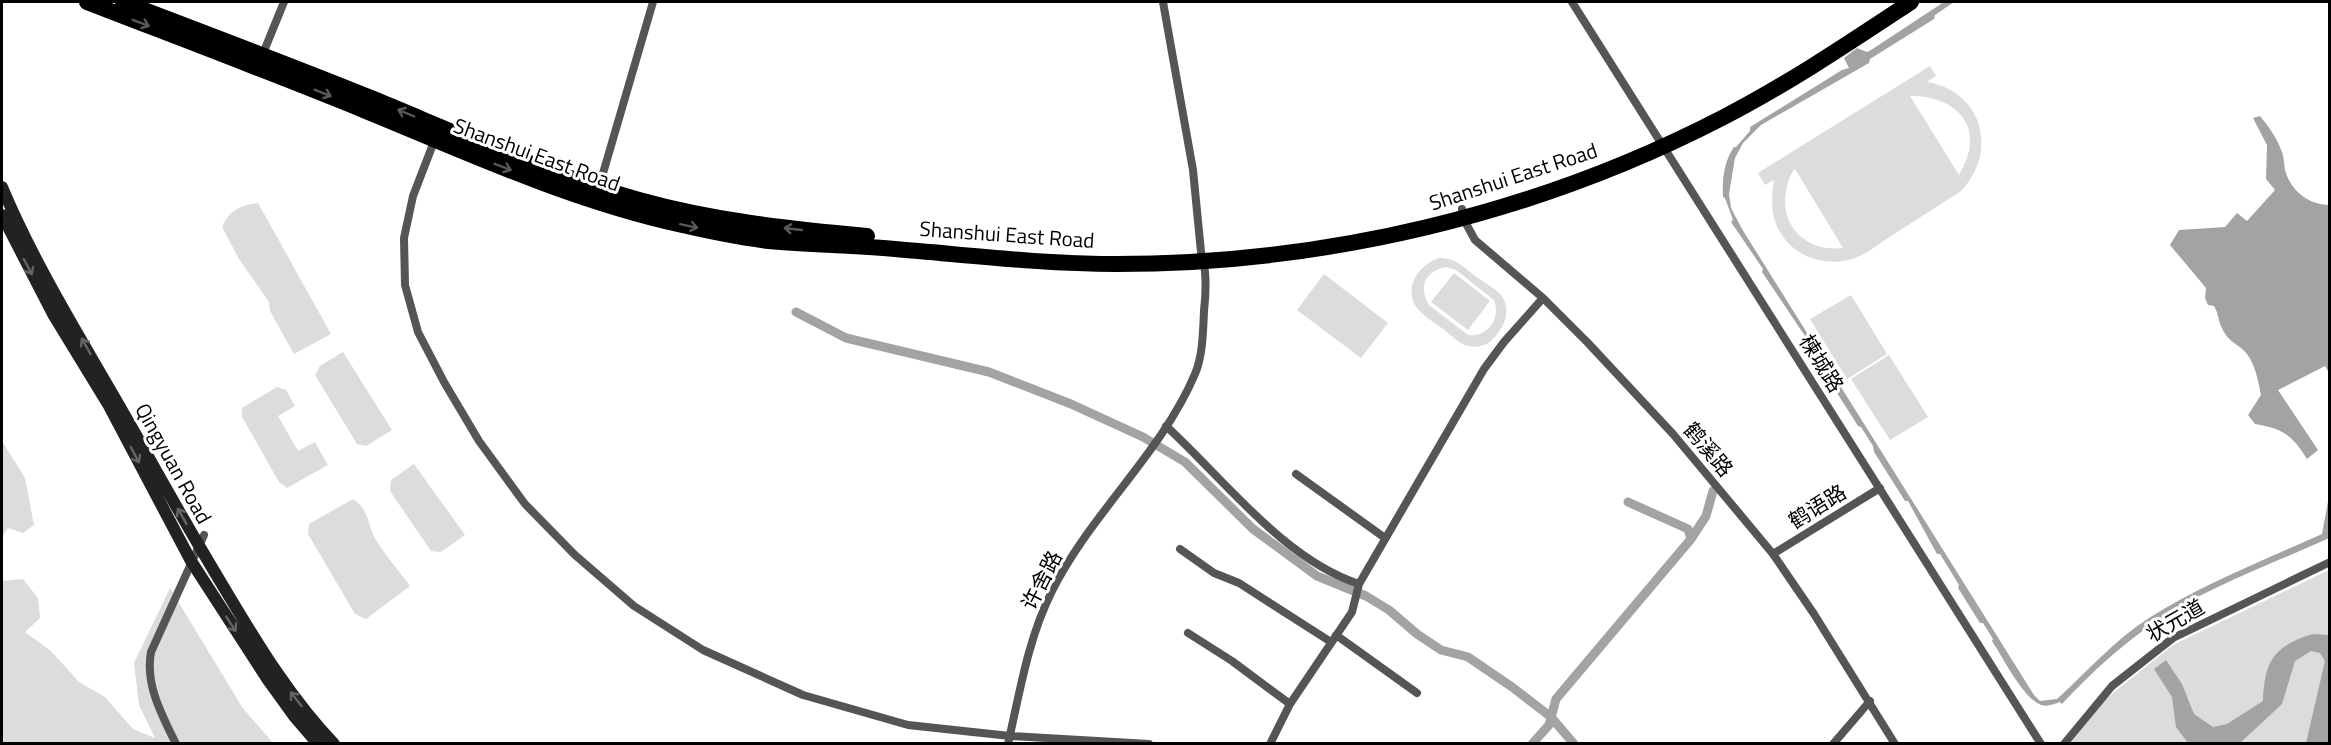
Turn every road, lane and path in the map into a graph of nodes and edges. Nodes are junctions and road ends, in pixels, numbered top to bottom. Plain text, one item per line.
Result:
1 (87, 2) edge
2 (123, 2) edge
3 (284, 2) edge
4 (653, 2) edge
5 (1162, 2) edge
6 (1572, 2) edge
7 (1895, 2) edge
8 (1911, 2) edge
9 (262, 56) junction
10 (438, 134) junction
11 (1660, 143) junction
12 (2, 187) edge
13 (599, 187) junction
14 (1462, 213) junction
15 (2, 215) edge
16 (1202, 257) junction
17 (1543, 298) junction
18 (1164, 428) junction
19 (1296, 474) dead end
20 (1880, 488) junction
21 (1385, 538) junction
22 (201, 540) junction
23 (1180, 549) dead end
24 (1773, 554) junction
25 (191, 561) junction
26 (2330, 562) edge
27 (1359, 584) junction
28 (1188, 633) dead end
29 (1333, 639) junction
30 (1417, 693) dead end
31 (1870, 701) junction
32 (1290, 704) junction
33 (1009, 740) edge
34 (176, 744) edge
35 (318, 744) edge
36 (334, 744) edge
37 (1149, 744) edge
38 (1270, 744) edge
39 (1833, 744) edge
40 (1895, 744) edge
41 (2041, 744) edge
42 (2064, 744) edge

1 -> 10 highway, Shanshui East Road
2 - 9 highway, Shanshui East Road
3 - 9 street
4 - 13 street
5 - 16 street, 许舍路
6 - 11 street, 楝城路
7 - 11 highway, Shanshui East Road
8 - 11 highway, Shanshui East Road
10 -> 9 highway, Shanshui East Road
10 - 13 highway, Shanshui East Road
10 -> 16 highway, Shanshui East Road
10 - 33 street
11 - 14 highway, Shanshui East Road
11 - 20 street, 楝城路
22 -> 12 street, Qingyuan Road
16 -> 13 highway, Shanshui East Road
14 - 16 highway, Shanshui East Road
14 - 17 street, 鹤溪路
15 -> 25 street, Qingyuan Road
16 - 18 street, 许舍路
17 - 21 street
17 - 24 street, 鹤溪路
18 - 27 street
18 - 33 street, 许舍路
19 - 21 street
20 - 24 street, 鹤语路
20 - 41 street, 楝城路
21 - 27 street
22 - 25 street
36 -> 22 street, Qingyuan Road
23 - 29 street
24 - 31 street, 鹤溪路
25 - 34 street
25 -> 35 street, Qingyuan Road
26 - 42 street, 状元道
27 - 29 street
28 - 32 street
29 - 30 street
29 - 32 street
31 - 39 street
31 - 40 street, 鹤溪路
32 - 38 street
33 - 37 street

